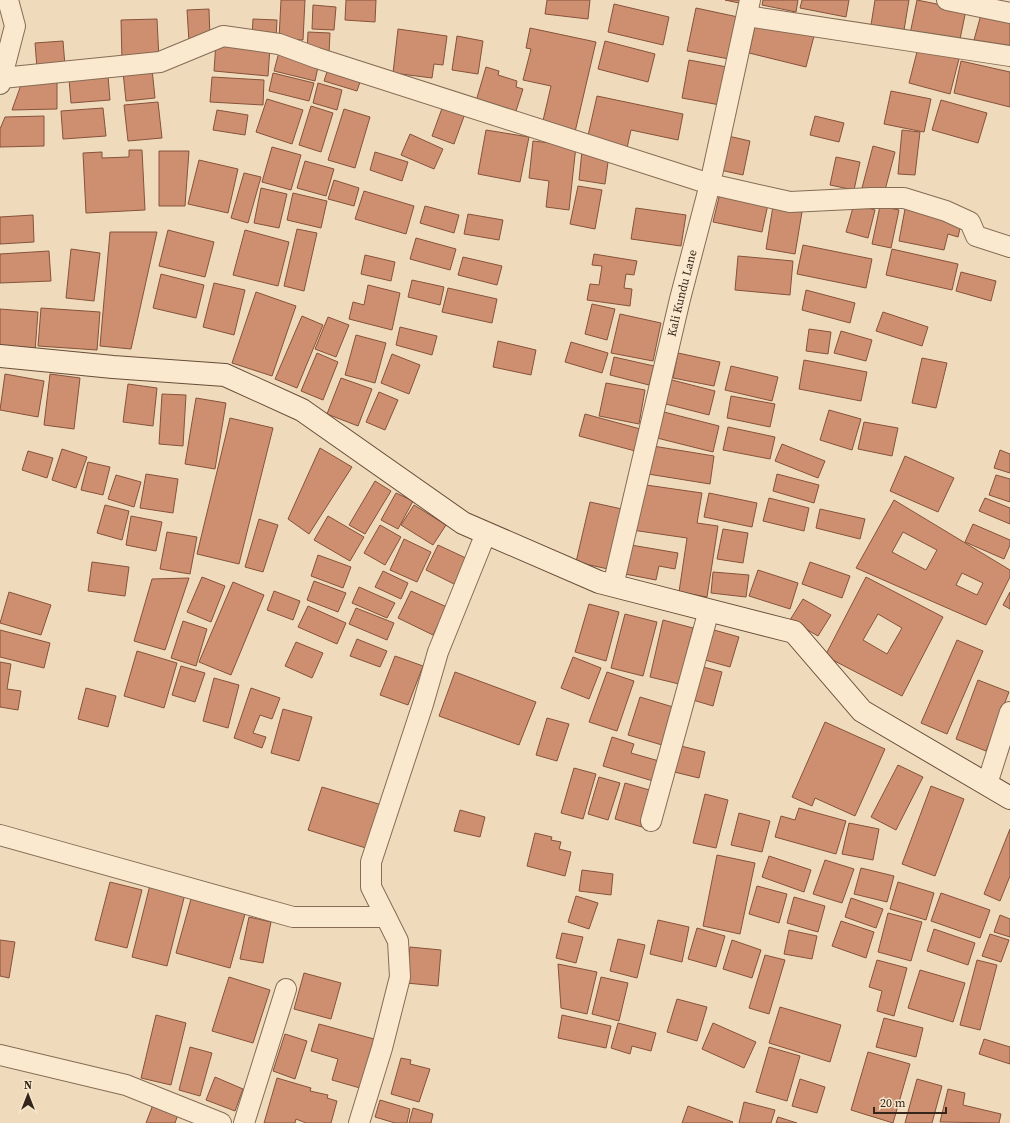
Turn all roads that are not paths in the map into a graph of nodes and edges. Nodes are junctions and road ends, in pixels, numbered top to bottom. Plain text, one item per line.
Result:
1 (8, 0) edge
2 (946, 0) edge
3 (748, 8) edge
4 (1010, 13) edge
5 (1010, 56) edge
6 (1, 81) edge
7 (710, 184) junction
8 (1010, 246) edge
9 (0, 356) edge
10 (486, 533) junction
11 (613, 586) junction
12 (708, 610) junction
13 (1010, 712) edge
14 (987, 784) junction
15 (1010, 798) edge
16 (651, 821) dead end
17 (0, 835) edge
18 (386, 917) junction
19 (286, 989) dead end
20 (0, 1055) edge
21 (221, 1123) edge
22 (244, 1123) edge
23 (359, 1123) edge

1 - 6 street
2 - 4 street
3 - 5 street
3 - 7 street, Kali Kundu Lane
6 - 7 street
7 - 8 street
7 - 11 street, Kali Kundu Lane
9 - 10 main road
10 - 11 main road
10 - 18 street
11 - 12 main road
12 - 14 main road
12 - 16 street
13 - 14 street
14 - 15 main road
17 - 18 street
18 - 23 street
19 - 22 street
20 - 21 street

